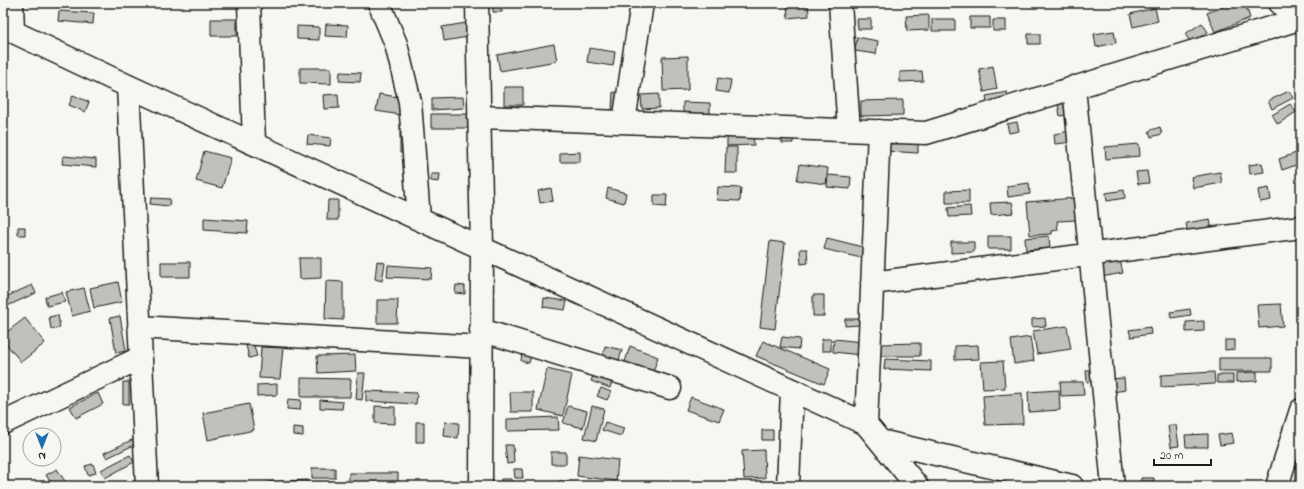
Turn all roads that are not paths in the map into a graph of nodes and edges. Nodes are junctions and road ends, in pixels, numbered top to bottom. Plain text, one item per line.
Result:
1 (12, 3) edge
2 (249, 3) edge
3 (379, 3) edge
4 (477, 3) edge
5 (642, 3) edge
6 (840, 3) edge
7 (1280, 3) edge
8 (1300, 19) edge
9 (8, 29) edge
10 (128, 86) junction
11 (1074, 88) junction
12 (479, 117) junction
13 (624, 122) junction
14 (849, 130) junction
15 (878, 131) junction
16 (254, 143) junction
17 (419, 219) junction
18 (1301, 227) edge
19 (482, 248) junction
20 (1090, 255) junction
21 (872, 283) junction
22 (139, 327) junction
23 (481, 338) junction
24 (140, 358) junction
25 (670, 388) dead end
26 (792, 390) junction
27 (1301, 410) edge
28 (3, 423) edge
29 (866, 424) junction
30 (880, 441) junction
31 (146, 486) edge
32 (481, 486) edge
33 (788, 486) edge
34 (917, 486) edge
35 (1072, 486) edge
36 (1113, 486) edge
37 (1277, 486) edge

1 - 9 street
2 - 16 street
3 - 17 street
4 - 12 street
5 - 13 street
6 - 14 street
7 - 8 street
8 - 11 street
9 - 10 street
10 - 16 street
10 - 22 street
11 - 15 street
11 - 20 street
12 - 13 street
12 - 19 street
13 - 14 street
14 - 15 street
15 - 21 street
16 - 17 street
17 - 19 street
18 - 20 street
19 - 23 street
19 - 26 street
20 - 21 street
20 - 36 street
21 - 29 street
22 - 23 street
22 - 24 street
23 - 25 street
23 - 32 street
24 - 28 street
24 - 31 street
26 - 29 street
26 - 33 street
27 - 37 street
29 - 30 street
30 - 34 street
30 - 35 street

